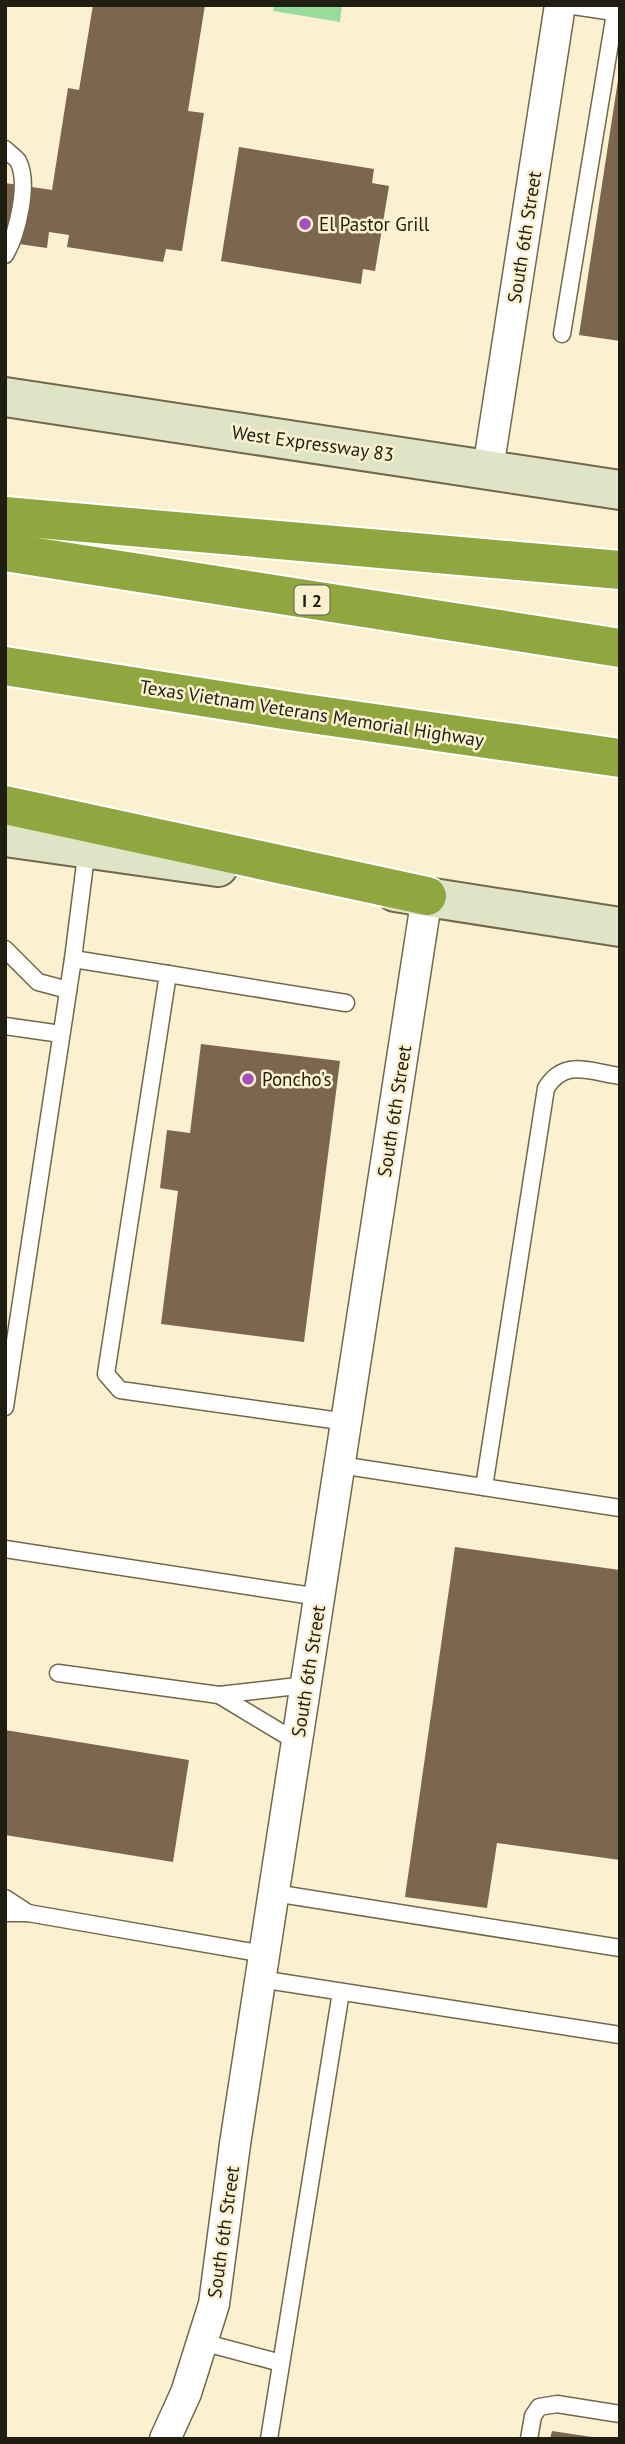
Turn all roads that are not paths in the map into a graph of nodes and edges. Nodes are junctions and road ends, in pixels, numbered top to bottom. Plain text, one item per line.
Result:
1 (560, 5) edge
2 (567, 5) edge
3 (617, 13) edge
4 (5, 149) edge
5 (5, 255) edge
6 (562, 334) dead end
7 (5, 397) edge
8 (488, 469) junction
9 (620, 490) edge
10 (5, 516) edge
11 (5, 552) edge
12 (620, 570) edge
13 (620, 648) edge
14 (5, 666) edge
15 (620, 758) edge
16 (5, 805) edge
17 (5, 837) edge
18 (87, 848) junction
19 (427, 897) junction
20 (620, 927) edge
21 (5, 949) edge
22 (73, 959) junction
23 (168, 974) junction
24 (68, 990) junction
25 (346, 1003) dead end
26 (5, 1026) edge
27 (61, 1034) junction
28 (620, 1076) edge
29 (5, 1407) edge
30 (347, 1422) junction
31 (340, 1465) junction
32 (484, 1487) junction
33 (620, 1508) edge
34 (5, 1549) edge
35 (319, 1597) junction
36 (58, 1673) dead end
37 (306, 1685) junction
38 (219, 1695) junction
39 (297, 1742) junction
40 (274, 1893) junction
41 (5, 1898) edge
42 (5, 1913) edge
43 (27, 1913) junction
44 (620, 1948) edge
45 (262, 1966) junction
46 (341, 1992) junction
47 (620, 2035) edge
48 (201, 2343) junction
49 (281, 2363) junction
50 (620, 2414) edge
51 (165, 2439) edge
52 (269, 2439) edge
53 (529, 2439) edge

1 - 8 street, South 6th Street
2 - 3 lane
3 - 6 lane
4 - 5 lane
7 - 8 main road, West Expressway 83
8 - 9 main road, West Expressway 83
10 - 12 highway
11 - 13 highway, I 2
14 - 15 highway, Texas Vietnam Veterans Memorial Highway
16 - 19 highway
17 - 18 main road
18 - 19 main road
18 - 22 lane
19 - 20 main road
19 - 30 street, South 6th Street
21 - 24 lane
22 - 23 lane
22 - 24 lane
23 - 25 lane
23 - 30 lane
24 - 27 lane
26 - 27 lane
27 - 29 lane
28 - 32 lane
30 - 31 street, South 6th Street
31 - 32 lane
31 - 35 street, South 6th Street
32 - 33 lane
34 - 35 lane
35 - 37 street, South 6th Street
36 - 38 lane
37 - 38 lane
37 - 39 street, South 6th Street
38 - 39 lane
39 - 40 street, South 6th Street
40 - 44 lane
40 - 45 street, South 6th Street
41 - 43 lane
42 - 43 lane
43 - 45 lane
45 - 46 lane
45 - 48 street, South 6th Street
46 - 47 lane
46 - 49 lane
48 - 49 lane
48 - 51 street, South 6th Street
49 - 52 lane
50 - 53 lane

